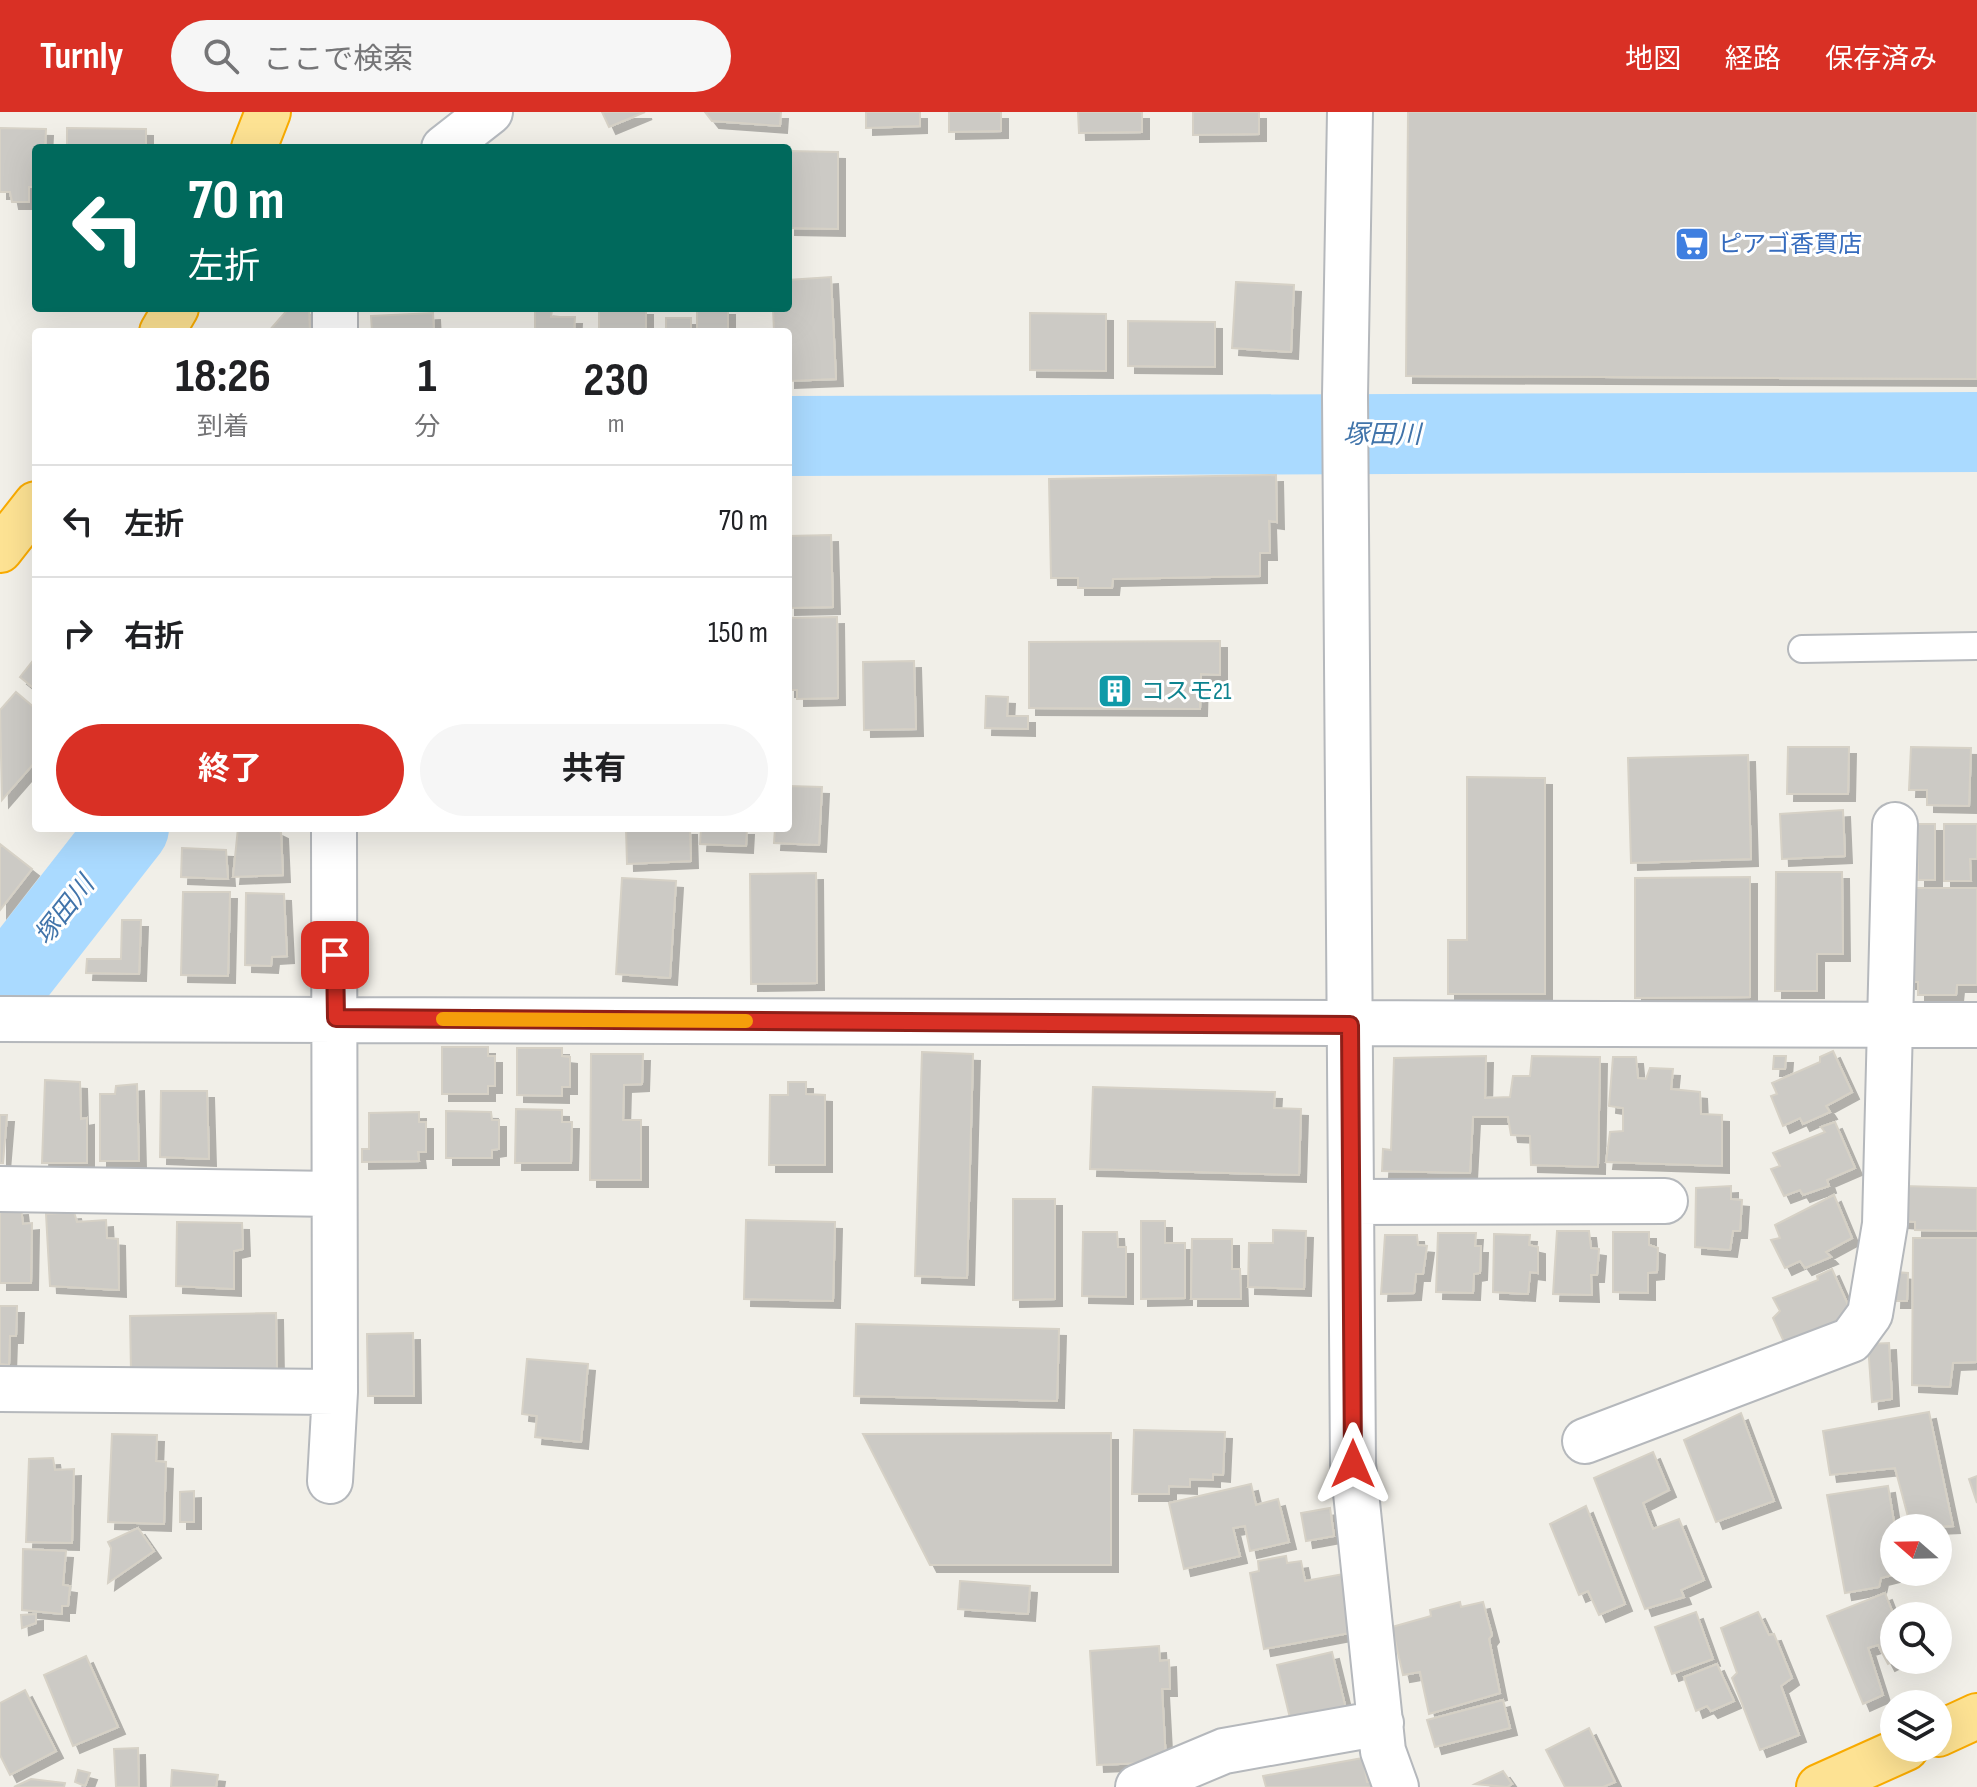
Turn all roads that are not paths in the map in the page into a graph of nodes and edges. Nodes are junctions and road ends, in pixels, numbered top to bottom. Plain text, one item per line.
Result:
1 (268, 112) edge
2 (490, 112) edge
3 (1350, 112) edge
4 (256, 144) edge
5 (449, 144) edge
6 (32, 509) edge
7 (0, 550) edge
8 (1977, 646) edge
9 (1802, 649) dead end
10 (1895, 825) dead end
11 (334, 832) edge
12 (336, 1018) junction
13 (12, 1019) edge
14 (1350, 1025) junction
15 (1889, 1025) junction
16 (1977, 1025) edge
17 (0, 1189) edge
18 (334, 1194) junction
19 (1665, 1201) dead end
20 (1351, 1202) junction
21 (0, 1389) edge
22 (335, 1392) junction
23 (1585, 1441) dead end
24 (330, 1481) dead end
25 (1977, 1716) edge
26 (1381, 1723) junction
27 (1952, 1728) edge
28 (1880, 1760) edge
29 (1138, 1787) edge
30 (1396, 1787) edge
31 (1819, 1787) edge

1 - 4 highway
2 - 5 street
3 - 14 street
6 - 7 highway
8 - 9 lane
10 - 15 street
11 - 12 street
12 - 13 street
12 - 14 street
12 - 18 street
14 - 15 street
14 - 20 street
15 - 16 street
15 - 23 street
17 - 18 street
18 - 22 street
19 - 20 street
20 - 26 street
21 - 22 street
22 - 24 street
25 - 27 highway
26 - 29 street
26 - 30 street
28 - 31 highway

